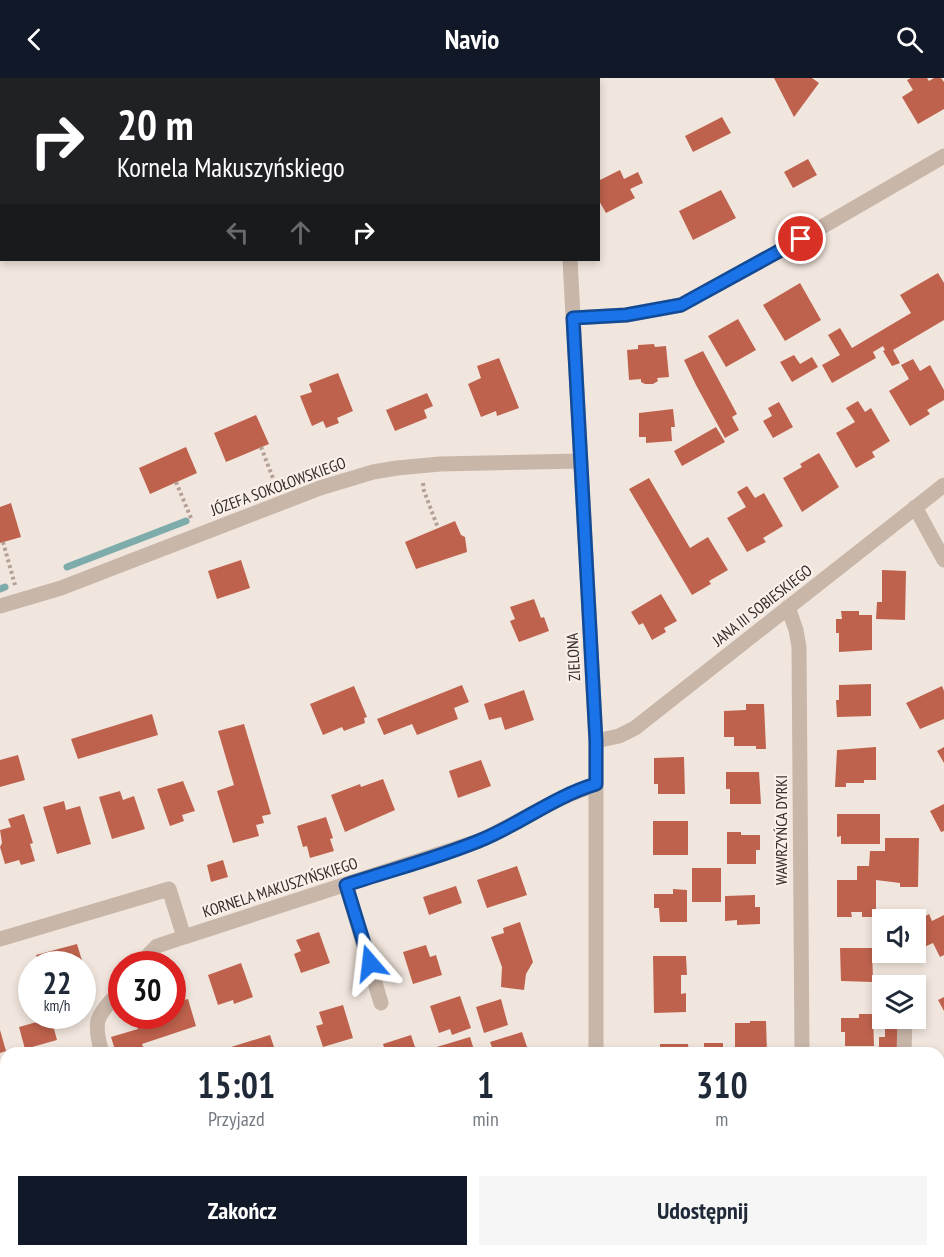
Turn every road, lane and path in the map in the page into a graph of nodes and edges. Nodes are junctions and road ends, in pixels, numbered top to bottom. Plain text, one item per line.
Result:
1 (944, 156) edge
2 (570, 261) edge
3 (573, 318) junction
4 (261, 447) dead end
5 (581, 461) junction
6 (423, 481) dead end
7 (176, 482) dead end
8 (944, 485) edge
9 (283, 502) junction
10 (915, 507) junction
11 (438, 528) dead end
12 (197, 535) junction
13 (3, 542) dead end
14 (944, 560) edge
15 (20, 601) junction
16 (0, 606) edge
17 (788, 608) junction
18 (596, 741) junction
19 (596, 784) junction
20 (346, 885) junction
21 (184, 937) junction
22 (0, 939) edge
23 (152, 951) edge
24 (381, 1003) dead end
25 (108, 1006) edge
26 (905, 1029) edge
27 (100, 1047) edge
28 (596, 1047) edge
29 (802, 1047) edge
30 (904, 1047) edge

1 - 3 street
2 - 3 street, ZIELONA
3 - 5 street, ZIELONA
4 - 9 path
5 - 9 street, JÓZEFA SOKOŁOWSKIEGO
5 - 18 street, ZIELONA
6 - 11 path
7 - 12 path
8 - 10 street, JANA III SOBIESKIEGO
9 - 12 street, JÓZEFA SOKOŁOWSKIEGO
10 - 14 street
10 - 17 street, JANA III SOBIESKIEGO
12 - 15 street, JÓZEFA SOKOŁOWSKIEGO
13 - 15 path
15 - 16 street, JÓZEFA SOKOŁOWSKIEGO
17 - 18 street, JANA III SOBIESKIEGO
17 - 29 street, WAWRZYŃCA DYRKI
18 - 19 street, ZIELONA
19 - 20 street, KORNELA MAKUSZYŃSKIEGO
19 - 28 street, ZIELONA
20 - 21 street, KORNELA MAKUSZYŃSKIEGO
20 - 24 street
21 - 22 street
21 - 23 street, KORNELA MAKUSZYŃSKIEGO
25 - 27 street
26 - 30 street

